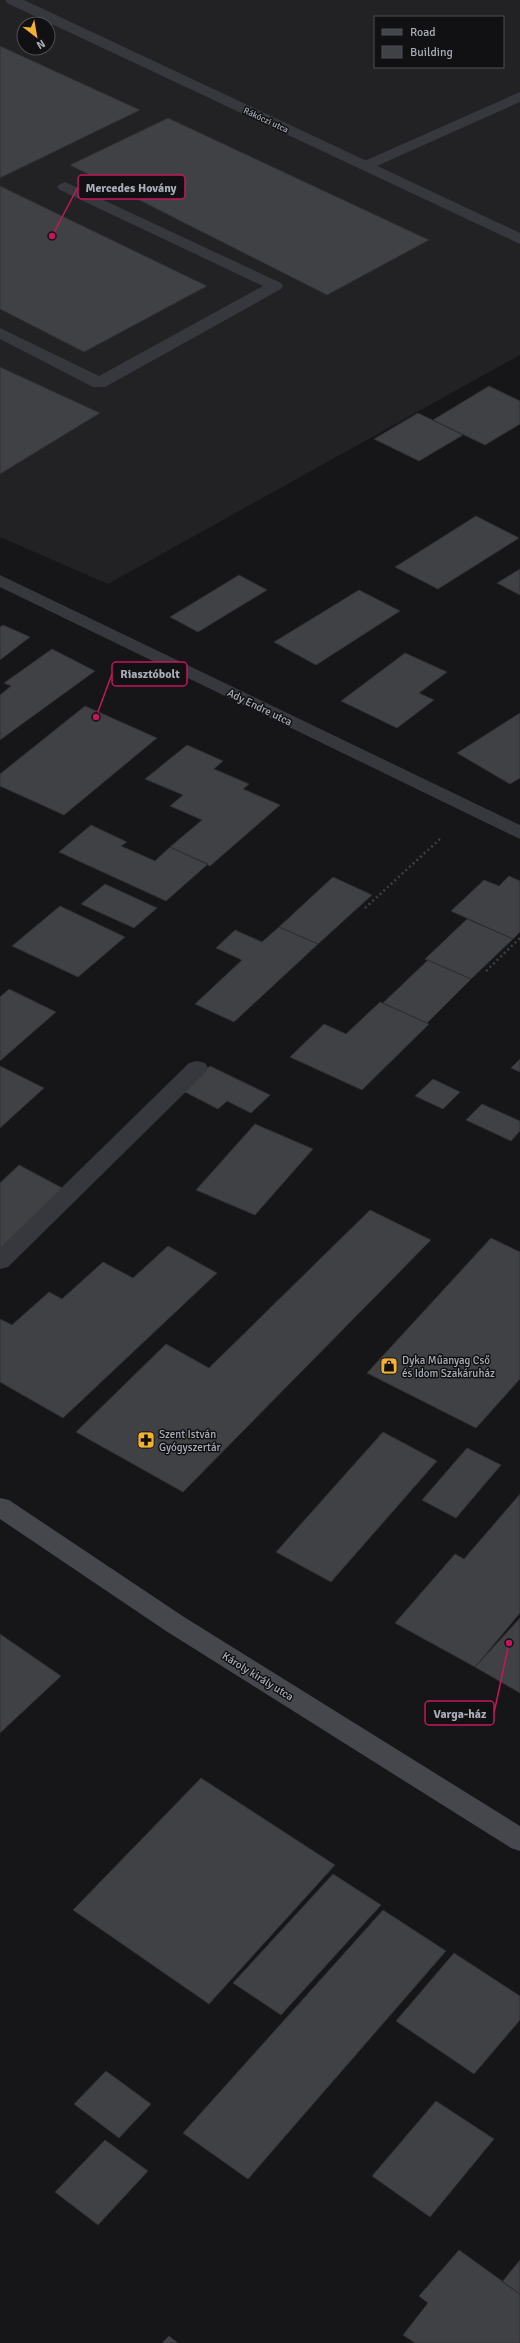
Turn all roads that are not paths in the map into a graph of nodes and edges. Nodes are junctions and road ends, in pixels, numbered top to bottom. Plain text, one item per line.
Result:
1 (12, 0) edge
2 (520, 96) edge
3 (365, 166) junction
4 (65, 187) dead end
5 (520, 239) edge
6 (0, 333) edge
7 (0, 580) edge
8 (520, 833) edge
9 (197, 1068) dead end
10 (0, 1261) edge
11 (0, 1507) edge
12 (520, 1840) edge

1 - 3 street, Rákóczi utca
2 - 3 street
3 - 5 street, Rákóczi utca
4 - 6 street
7 - 8 street, Ady Endre utca
9 - 10 street
11 - 12 street, Károly király utca

